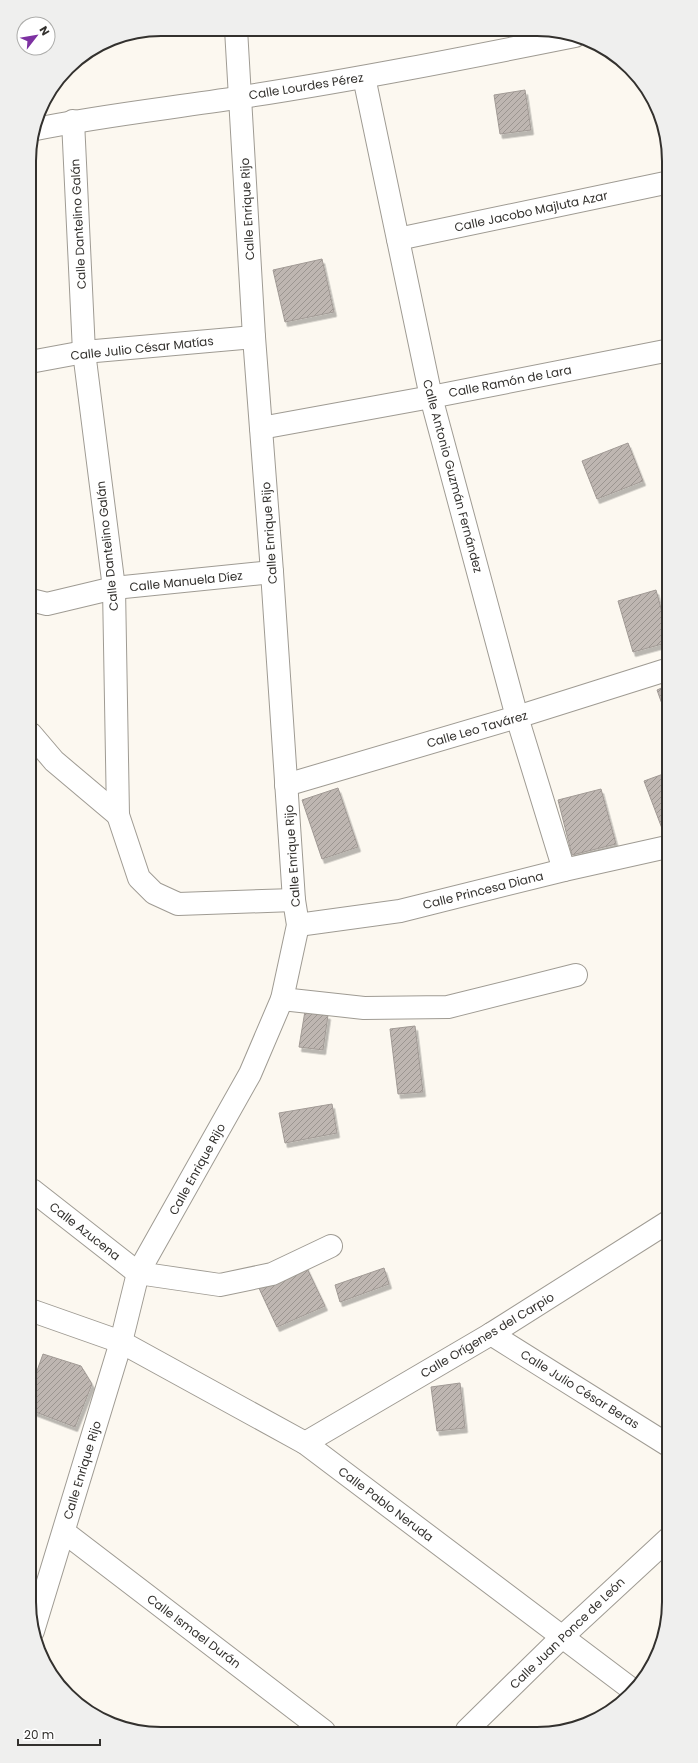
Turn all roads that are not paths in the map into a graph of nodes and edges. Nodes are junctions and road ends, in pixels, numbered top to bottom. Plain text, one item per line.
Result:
1 (236, 36) edge
2 (563, 39) edge
3 (364, 77) junction
4 (241, 97) junction
5 (73, 121) junction
6 (41, 127) edge
7 (662, 184) edge
8 (398, 239) junction
9 (254, 337) junction
10 (84, 352) junction
11 (662, 352) edge
12 (36, 361) edge
13 (431, 397) junction
14 (261, 428) junction
15 (272, 572) junction
16 (114, 588) junction
17 (36, 601) edge
18 (662, 671) edge
19 (517, 717) junction
20 (36, 740) edge
21 (286, 785) junction
22 (118, 815) junction
23 (662, 848) edge
24 (564, 870) junction
25 (294, 900) junction
26 (298, 924) junction
27 (576, 975) dead end
28 (282, 999) junction
29 (36, 1193) edge
30 (662, 1226) edge
31 (331, 1246) dead end
32 (138, 1273) junction
33 (36, 1312) edge
34 (491, 1334) junction
35 (121, 1342) junction
36 (662, 1441) edge
37 (305, 1443) junction
38 (64, 1532) junction
39 (662, 1544) edge
40 (37, 1618) edge
41 (563, 1636) junction
42 (628, 1687) edge
43 (319, 1727) edge
44 (470, 1727) edge

1 - 4 street, Calle Enrique Rijo
2 - 3 street, Calle Lourdes Pérez
3 - 4 street, Calle Lourdes Pérez
3 - 8 street, Calle Antonio Guzmán Fernández
4 - 5 street, Calle Lourdes Pérez
4 - 9 street, Calle Enrique Rijo
5 - 6 street, Calle Lourdes Pérez
5 - 10 street, Calle Dantelino Galán
7 - 8 street, Calle Jacobo Majluta Azar
8 - 13 street, Calle Antonio Guzmán Fernández
9 - 10 street, Calle Julio César Matías
9 - 14 street, Calle Enrique Rijo
10 - 12 street, Calle Julio César Matías
10 - 16 street, Calle Dantelino Galán
11 - 13 street, Calle Ramón de Lara
13 - 14 street, Calle Ramón de Lara
13 - 19 street, Calle Antonio Guzmán Fernández
14 - 15 street, Calle Enrique Rijo
15 - 16 street, Calle Manuela Díez
15 - 21 street, Calle Enrique Rijo
16 - 17 street, Calle Manuela Díez
16 - 22 street, Calle Dantelino Galán
18 - 19 street, Calle Leo Tavárez
19 - 21 street, Calle Leo Tavárez
19 - 24 street, Calle Antonio Guzmán Fernández
20 - 22 street
21 - 25 street, Calle Enrique Rijo
22 - 25 street, Calle Dantelino Galán
23 - 24 street, Calle Princesa Diana
24 - 26 street, Calle Princesa Diana
25 - 26 street, Calle Enrique Rijo
26 - 28 street, Calle Enrique Rijo
27 - 28 street
28 - 32 street, Calle Enrique Rijo
29 - 32 street, Calle Azucena
30 - 34 street, Calle Orígenes del Carpio
31 - 32 street
32 - 35 street, Calle Enrique Rijo
33 - 35 street, Calle Pablo Neruda
34 - 36 street, Calle Julio César Beras
34 - 37 street, Calle Orígenes del Carpio
35 - 37 street, Calle Pablo Neruda
35 - 38 street, Calle Enrique Rijo
37 - 41 street, Calle Pablo Neruda
38 - 40 street, Calle Enrique Rijo
38 - 43 street, Calle Ismael Durán
39 - 41 street, Calle Juan Ponce de León
41 - 42 street, Calle Pablo Neruda
41 - 44 street, Calle Juan Ponce de León

